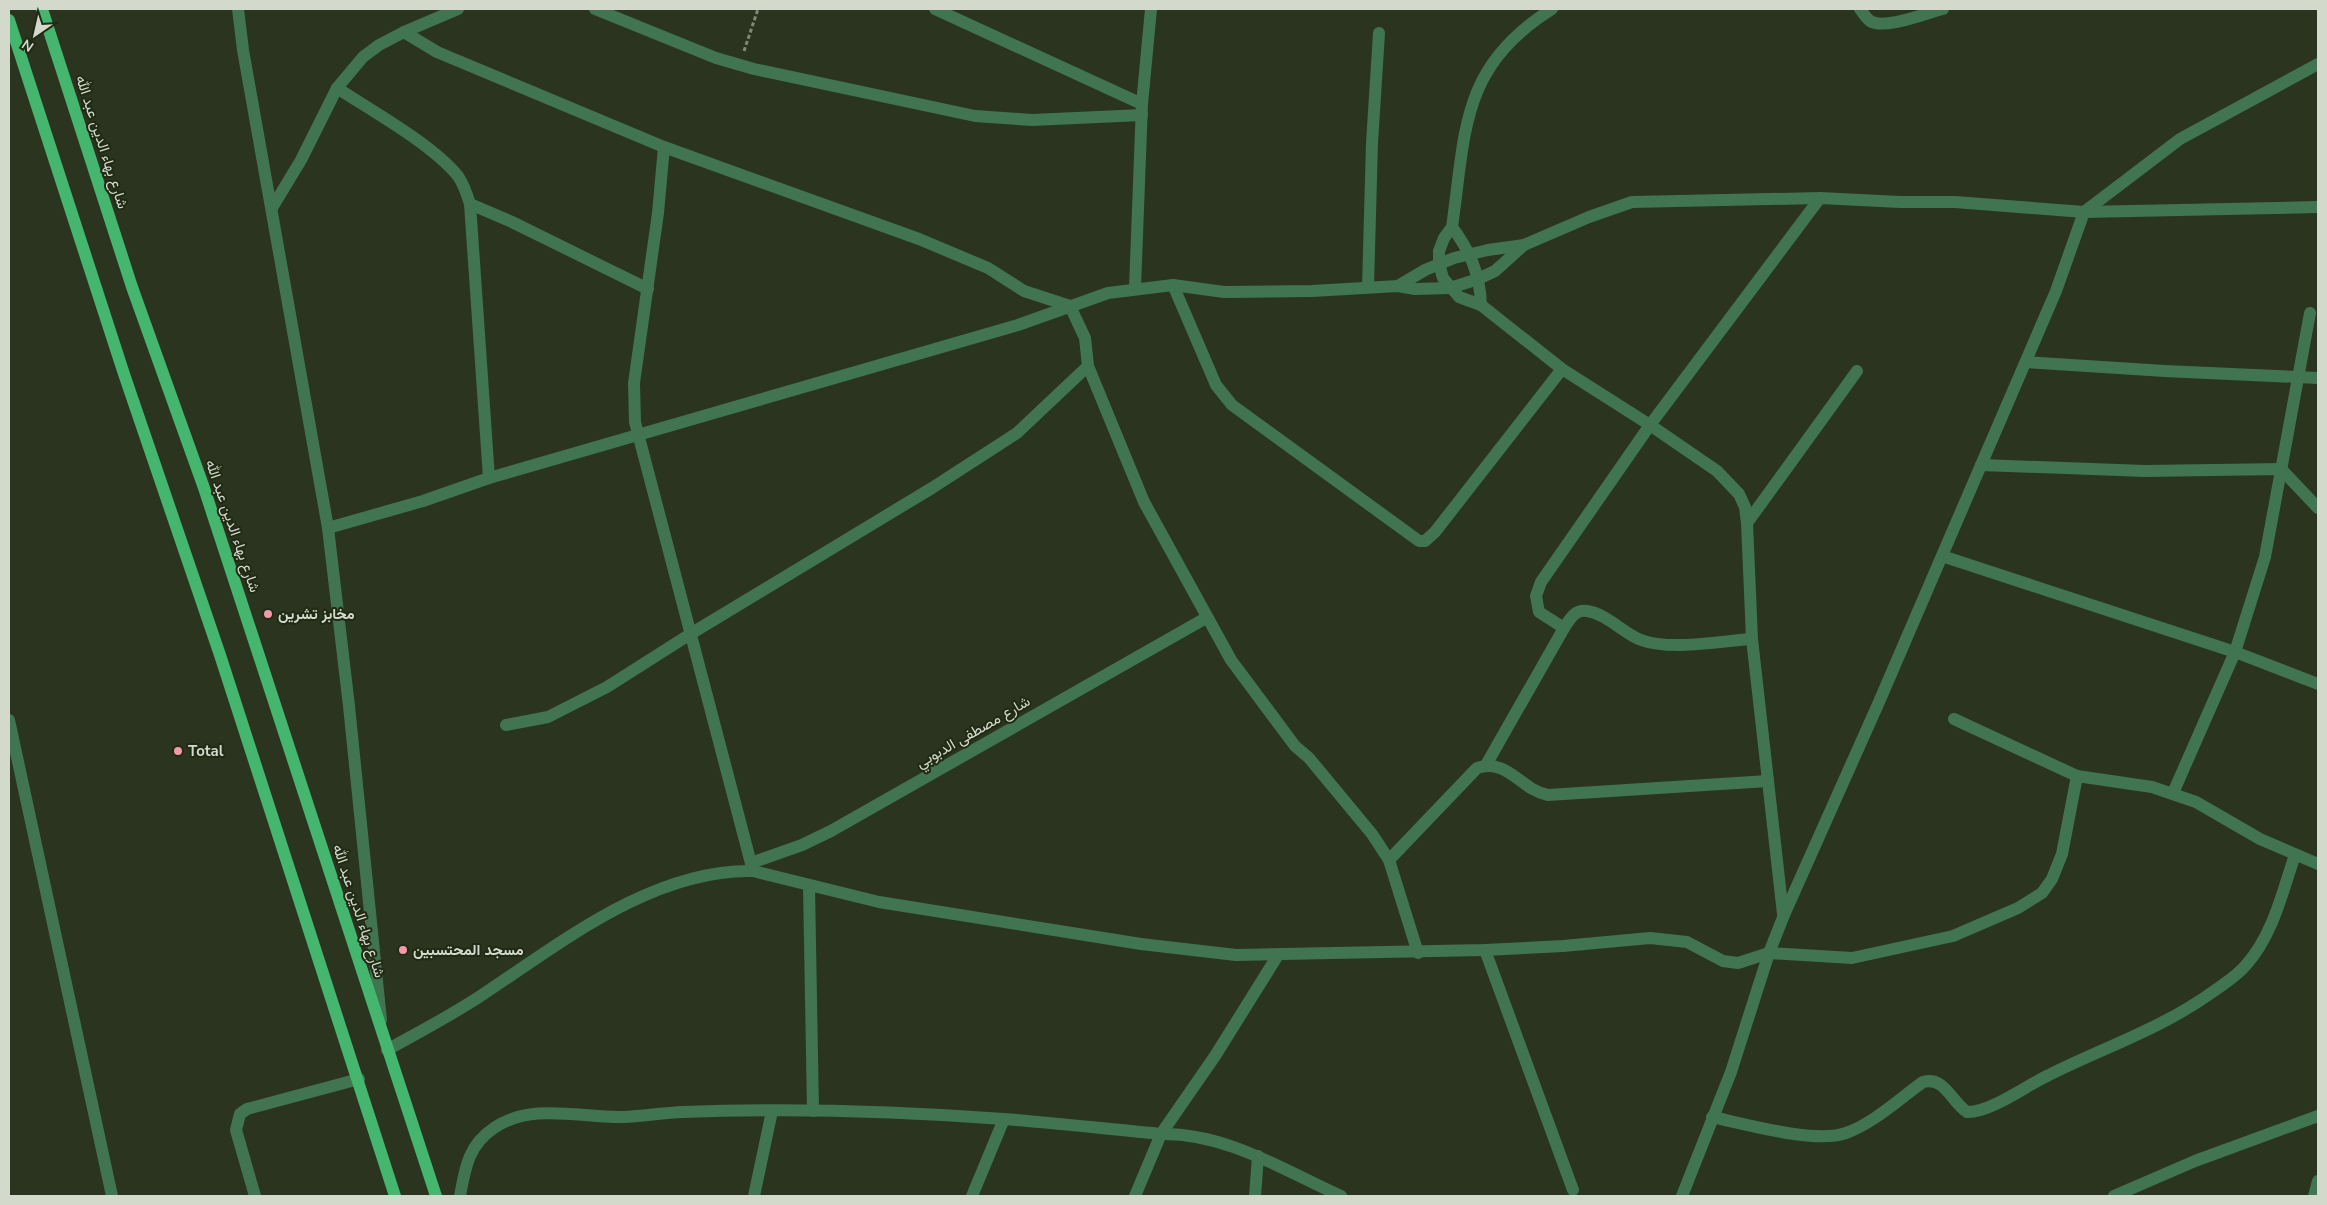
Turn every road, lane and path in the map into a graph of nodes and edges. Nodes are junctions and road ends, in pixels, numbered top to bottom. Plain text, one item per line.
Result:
1 (42, 9) edge
2 (238, 9) edge
3 (458, 9) edge
4 (595, 9) edge
5 (758, 9) edge
6 (935, 9) edge
7 (1151, 9) edge
8 (1552, 9) edge
9 (1860, 9) edge
10 (1943, 9) edge
11 (9, 20) edge
12 (404, 32) junction
13 (1379, 33) dead end
14 (2318, 64) edge
15 (739, 65) junction
16 (337, 88) junction
17 (1142, 110) junction
18 (664, 147) junction
19 (1820, 198) junction
20 (470, 204) junction
21 (2318, 207) edge
22 (272, 208) junction
23 (2084, 212) junction
24 (1452, 227) junction
25 (1524, 245) junction
26 (1470, 254) junction
27 (1439, 264) junction
28 (1478, 279) junction
29 (1173, 285) junction
30 (1398, 286) junction
31 (1368, 287) junction
32 (1135, 288) junction
33 (1450, 288) junction
34 (648, 289) junction
35 (1481, 305) junction
36 (1070, 306) junction
37 (2310, 314) dead end
38 (2026, 362) junction
39 (1088, 366) junction
40 (1562, 369) junction
41 (1857, 371) dead end
42 (2298, 375) junction
43 (2318, 378) edge
44 (1650, 425) junction
45 (639, 434) junction
46 (1981, 465) junction
47 (2281, 469) junction
48 (489, 478) junction
49 (2318, 508) edge
50 (1748, 523) junction
51 (328, 528) junction
52 (1942, 556) junction
53 (1206, 618) junction
54 (1564, 628) junction
55 (692, 633) junction
56 (1752, 639) junction
57 (2235, 652) junction
58 (2318, 684) edge
59 (1954, 719) dead end
60 (9, 720) edge
61 (506, 725) dead end
62 (1486, 765) junction
63 (2077, 776) junction
64 (1768, 781) junction
65 (2172, 793) junction
66 (2295, 855) junction
67 (1389, 860) junction
68 (2318, 864) edge
69 (752, 867) junction
70 (809, 886) junction
71 (1784, 915) junction
72 (1485, 950) junction
73 (1418, 952) junction
74 (1769, 953) junction
75 (1278, 955) junction
76 (385, 1044) junction
77 (359, 1080) junction
78 (772, 1111) junction
79 (813, 1111) junction
80 (2318, 1116) edge
81 (1712, 1117) junction
82 (1004, 1119) junction
83 (1161, 1134) junction
84 (1258, 1156) junction
85 (2318, 1181) edge
86 (1573, 1190) dead end
87 (2130, 1192) edge
88 (112, 1196) edge
89 (255, 1196) edge
90 (396, 1196) edge
91 (436, 1196) edge
92 (460, 1196) edge
93 (754, 1196) edge
94 (972, 1196) edge
95 (1135, 1196) edge
96 (1255, 1196) edge
97 (1341, 1196) edge
98 (1682, 1196) edge
99 (2114, 1196) edge
100 (2314, 1196) edge

1 - 76 main road, شارع بهاء الدين عبد الله
2 - 22 street
3 - 12 street
4 - 15 street
5 - 15 path
6 - 17 street
7 - 17 street
8 - 24 street
9 - 10 street
11 - 77 main road
12 - 16 street
12 - 18 street
13 - 31 street
14 - 23 street
15 - 17 street
16 - 20 street
16 - 22 street
17 - 32 street
18 - 34 street
18 - 36 street
19 - 23 street
19 - 25 street
19 - 44 street
20 - 34 street
20 - 48 street
21 - 23 street
22 - 51 street
23 - 38 street
24 - 26 street
24 - 27 street
25 - 26 street
25 - 28 street
26 - 27 street
26 - 28 street
27 - 30 street
27 - 33 street
28 - 33 street
28 - 35 street
29 - 31 street
29 - 32 street
29 - 40 street
30 - 31 street
30 - 33 street
32 - 36 street
33 - 35 street
34 - 45 street
35 - 40 street
36 - 39 street
36 - 45 street
37 - 42 street
38 - 42 street
38 - 46 street
39 - 53 street
39 - 55 street
40 - 44 street
41 - 50 street
42 - 43 street
42 - 47 street
44 - 50 street
44 - 54 street
45 - 48 street
45 - 55 street
46 - 47 street
46 - 52 street
47 - 49 street
47 - 57 street
48 - 51 street
50 - 56 street
51 - 76 street
52 - 57 street
52 - 71 street
53 - 67 street
53 - 69 street, شارع مصطفى الدبوبي
54 - 56 street
54 - 62 street
55 - 61 street
55 - 69 street
56 - 64 street
57 - 58 street
57 - 65 street
59 - 63 street
60 - 88 street
62 - 64 street
62 - 67 street
63 - 65 street
63 - 74 street
64 - 71 street
65 - 66 street
66 - 68 street
66 - 81 street
67 - 73 street
69 - 70 street
69 - 76 street
70 - 75 street
70 - 79 street
71 - 74 street
72 - 73 street
72 - 74 street
72 - 86 street
73 - 75 street
74 - 81 street
75 - 83 street
76 - 91 main road, شارع بهاء الدين عبد الله
77 - 89 street
77 - 90 main road
78 - 79 street
78 - 92 street
78 - 93 street
79 - 82 street
80 - 87 street
81 - 98 street
82 - 83 street
82 - 94 street
83 - 84 street
83 - 95 street
84 - 96 street
84 - 97 street
85 - 100 street
87 - 99 street

